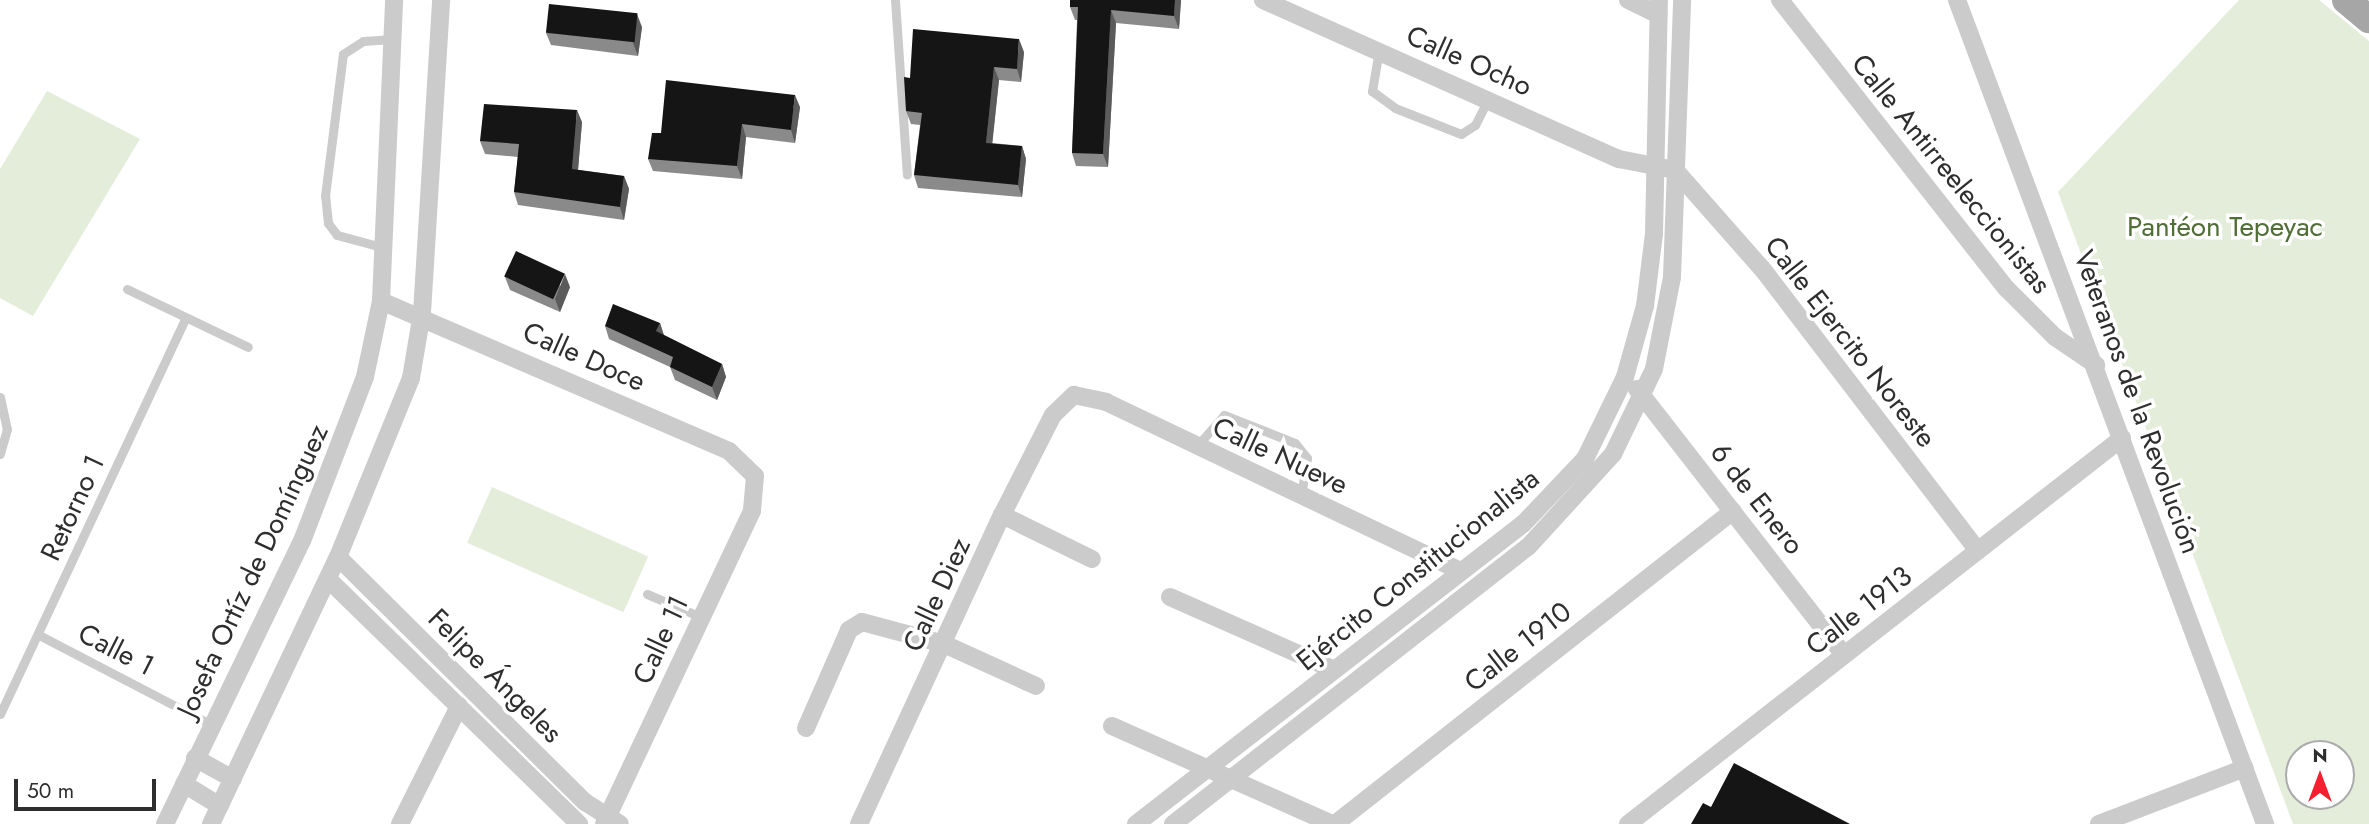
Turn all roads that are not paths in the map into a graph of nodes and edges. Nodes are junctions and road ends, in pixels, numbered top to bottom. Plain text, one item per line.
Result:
1 (394, 0) edge
2 (441, 0) edge
3 (895, 0) edge
4 (1263, 0) edge
5 (1628, 0) edge
6 (1682, 0) edge
7 (1780, 0) edge
8 (1957, 0) edge
9 (2346, 0) edge
10 (1659, 7) edge
11 (2369, 19) edge
12 (393, 39) junction
13 (1379, 50) junction
14 (1489, 98) junction
15 (1655, 168) junction
16 (1675, 170) junction
17 (907, 175) dead end
18 (385, 248) junction
19 (127, 289) dead end
20 (381, 301) junction
21 (422, 313) junction
22 (186, 319) junction
23 (247, 347) dead end
24 (2096, 365) junction
25 (1625, 377) junction
26 (1074, 395) joint
27 (1643, 395) junction
28 (0, 397) edge
29 (2122, 438) junction
30 (1197, 446) junction
31 (0, 454) edge
32 (755, 476) joint
33 (1301, 495) junction
34 (1733, 511) junction
35 (1002, 515) junction
36 (1978, 551) junction
37 (338, 557) junction
38 (1093, 559) dead end
39 (1461, 571) junction
40 (328, 579) junction
41 (647, 594) dead end
42 (1170, 597) dead end
43 (701, 617) junction
44 (39, 635) junction
45 (944, 644) junction
46 (1844, 656) junction
47 (1335, 670) junction
48 (1036, 686) dead end
49 (459, 706) junction
50 (0, 714) edge
51 (210, 724) junction
52 (1112, 726) dead end
53 (806, 728) dead end
54 (195, 758) junction
55 (1208, 768) junction
56 (2245, 768) junction
57 (1233, 777) junction
58 (233, 779) junction
59 (184, 784) junction
60 (220, 806) junction
61 (610, 822) edge
62 (165, 824) edge
63 (211, 824) edge
64 (400, 824) edge
65 (579, 824) edge
66 (859, 824) edge
67 (1136, 824) edge
68 (1173, 824) edge
69 (1334, 824) edge
70 (1628, 824) edge
71 (2099, 824) edge
72 (2265, 824) edge

1 - 12 street, Josefa Ortíz de Domínguez
2 - 21 street
3 - 17 lane
4 - 13 street, Calle Ocho
5 - 10 street
6 - 16 street, Ejército Constitucionalista
7 - 24 street, Calle Antirreeleccionistas
8 - 24 street, Veteranos de la Revolución
9 - 11 main road
10 - 15 street, Ejército Constitucionalista
12 - 18 street, Josefa Ortíz de Domínguez
12 - 18 lane
13 - 14 street, Calle Ocho
13 - 14 lane
14 - 15 street, Calle Ocho
15 - 16 street, Calle Ocho
15 - 25 street, Ejército Constitucionalista
16 - 27 street, Ejército Constitucionalista
16 - 36 street, Calle Ejercito Noreste
18 - 20 street, Josefa Ortíz de Domínguez
19 - 22 lane
20 - 21 street, Calle Doce
20 - 51 street, Josefa Ortíz de Domínguez
21 - 32 street, Calle Doce
21 - 37 street
22 - 23 lane
22 - 44 lane, Retorno 1
24 - 29 street, Veteranos de la Revolución
25 - 27 street, 6 de Enero
25 - 39 street, Ejército Constitucionalista
26 - 30 street, Calle Nueve
26 - 35 street, Calle Diez
27 - 34 street, 6 de Enero
27 - 57 street, Ejército Constitucionalista
28 - 31 lane
29 - 36 street, Calle 1913
29 - 56 street, Veteranos de la Revolución
30 - 33 street, Calle Nueve
30 - 33 lane
32 - 43 street, Calle 11
33 - 39 street, Calle Nueve
34 - 46 street, 6 de Enero
34 - 69 street, Calle 1910
35 - 38 street
35 - 45 street, Calle Diez
36 - 46 street, Calle 1913
37 - 40 street
37 - 61 street, Felipe Ángeles
39 - 47 street, Ejército Constitucionalista
40 - 49 street, Felipe Ángeles
40 - 58 street
41 - 43 lane
42 - 47 street
43 - 61 street, Calle 11
44 - 50 lane, Retorno 1
44 - 51 lane, Calle 1
45 - 48 street
45 - 53 street
45 - 66 street, Calle Diez
46 - 70 street, Calle 1913
47 - 55 street, Ejército Constitucionalista
49 - 64 street
49 - 65 street, Felipe Ángeles
51 - 54 street, Josefa Ortíz de Domínguez
52 - 55 street
54 - 58 street
54 - 59 street, Josefa Ortíz de Domínguez
55 - 57 street
55 - 67 street, Ejército Constitucionalista
56 - 71 street
56 - 72 street, Veteranos de la Revolución
57 - 68 street, Ejército Constitucionalista
57 - 69 street
58 - 60 street
59 - 60 street
59 - 62 street, Josefa Ortíz de Domínguez
60 - 63 street

